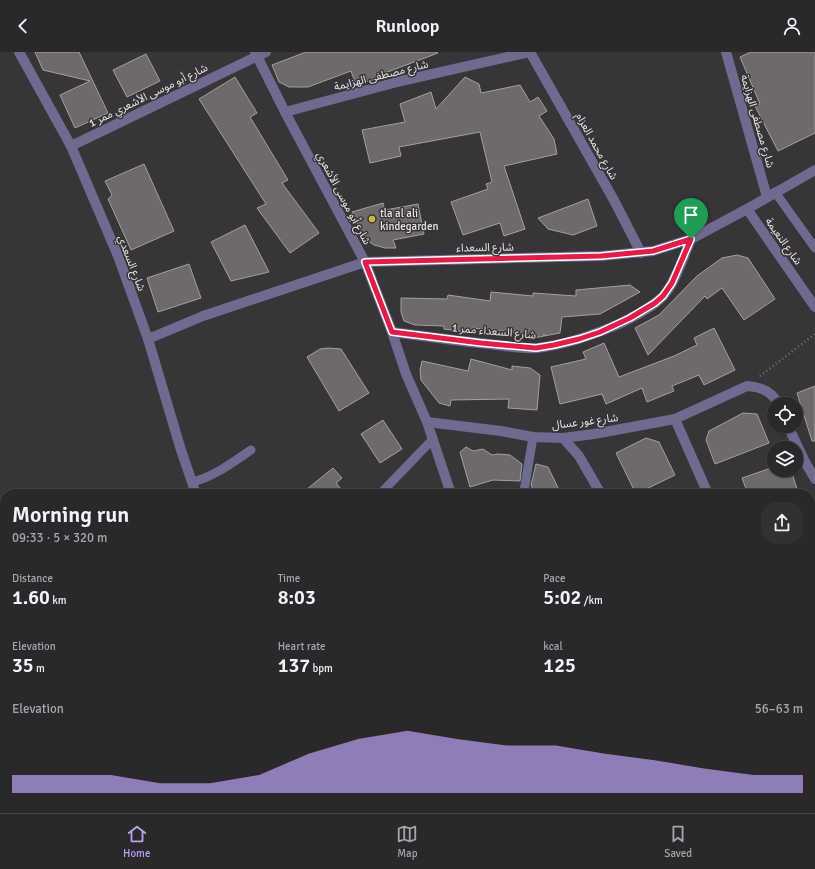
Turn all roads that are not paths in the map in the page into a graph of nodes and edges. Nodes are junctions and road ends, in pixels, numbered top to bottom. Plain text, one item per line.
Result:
1 (19, 52) edge
2 (530, 52) edge
3 (726, 52) edge
4 (259, 53) edge
5 (285, 112) junction
6 (71, 146) junction
7 (815, 170) edge
8 (771, 195) junction
9 (747, 209) junction
10 (691, 239) junction
11 (815, 248) edge
12 (641, 253) junction
13 (365, 262) junction
14 (815, 307) edge
15 (392, 332) junction
16 (148, 339) junction
17 (774, 397) edge
18 (674, 419) junction
19 (427, 422) junction
20 (791, 433) edge
21 (533, 437) junction
22 (563, 438) junction
23 (434, 439) junction
24 (251, 450) dead end
25 (815, 479) edge
26 (192, 482) junction
27 (194, 489) edge
28 (385, 489) edge
29 (449, 489) edge
30 (524, 489) edge
31 (598, 489) edge
32 (706, 489) edge

1 - 6 street, شارع السعدي
2 - 5 street, شارع مصطفى الهزايمة
2 - 12 street, شارع محمد العزام
3 - 8 street, شارع مصطفى الهزايمة
4 - 5 street, شارع أبو موسى الأشعري
4 - 6 street, شارع أبو موسى الأشعري ممر 1
5 - 13 street, شارع أبو موسى الأشعري
6 - 16 street, شارع السعدي
7 - 8 street, شارع السعداء
8 - 9 street, شارع السعداء
8 - 11 lane
9 - 10 street, شارع السعداء
9 - 14 street, شارع النعيمة
10 - 12 street, شارع السعداء
10 - 15 street, شارع السعداء ممر 1
12 - 13 street, شارع السعداء
13 - 15 street, شارع أبو موسى الأشعري
13 - 16 street, شارع السعداء
15 - 19 street, شارع أبو موسى الأشعري
16 - 26 street, شارع السعدي
17 - 18 street, شارع غور عسال
18 - 22 street, شارع غور عسال
18 - 32 street
19 - 21 street, شارع غور عسال
19 - 23 street, شارع أبو موسى الأشعري
20 - 25 street
21 - 22 street, شارع غور عسال
21 - 30 lane
22 - 31 street
23 - 28 lane
23 - 29 street, شارع أبو موسى الأشعري
24 - 26 lane
26 - 27 street, شارع السعدي

